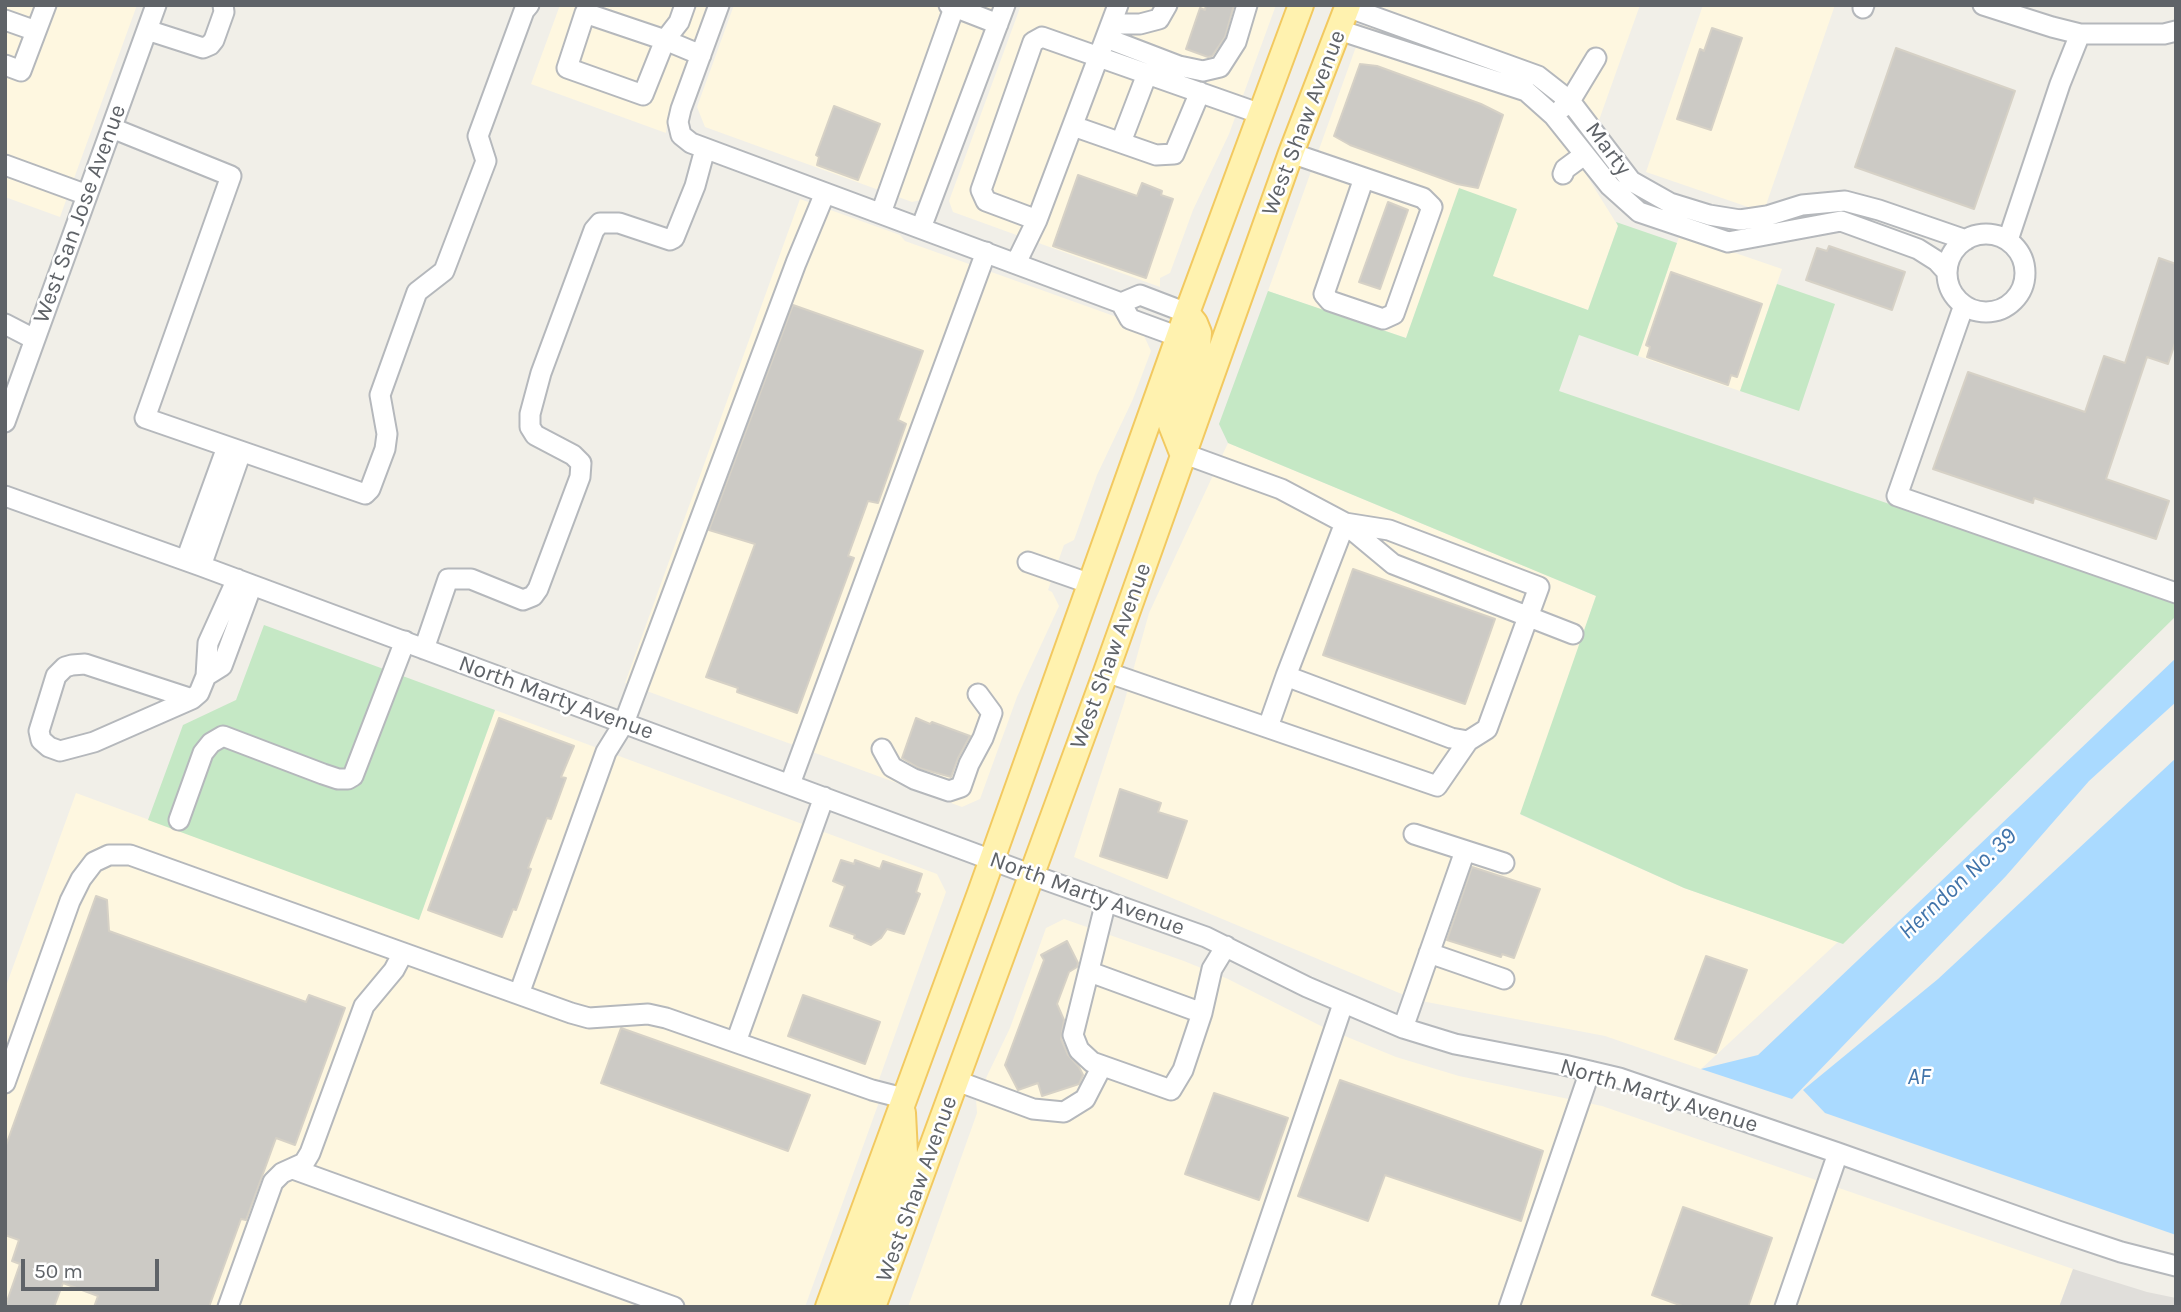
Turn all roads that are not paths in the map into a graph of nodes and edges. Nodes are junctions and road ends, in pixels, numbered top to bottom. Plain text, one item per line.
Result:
1 (46, 5) edge
2 (156, 5) edge
3 (223, 5) edge
4 (529, 5) edge
5 (685, 5) edge
6 (719, 5) edge
7 (1118, 5) edge
8 (1167, 5) edge
9 (1247, 5) edge
10 (1301, 5) edge
11 (1983, 5) edge
12 (953, 6) edge
13 (586, 9) edge
14 (1344, 14) edge
15 (1002, 15) edge
16 (5, 20) edge
17 (147, 30) junction
18 (36, 31) junction
19 (2176, 31) edge
20 (2080, 34) junction
21 (1105, 39) junction
22 (665, 40) junction
23 (701, 55) junction
24 (1597, 58) dead end
25 (5, 65) edge
26 (1147, 74) junction
27 (1200, 92) junction
28 (1570, 101) junction
29 (1261, 114) junction
30 (1554, 116) junction
31 (1073, 125) junction
32 (112, 128) junction
33 (1121, 142) junction
34 (705, 149) junction
35 (1291, 153) junction
36 (1584, 155) junction
37 (5, 165) edge
38 (1563, 174) dead end
39 (1364, 178) junction
40 (825, 193) junction
41 (87, 195) junction
42 (1802, 197) junction
43 (881, 213) junction
44 (1037, 220) junction
45 (921, 228) junction
46 (1802, 230) junction
47 (1966, 240) junction
48 (2008, 240) junction
49 (986, 252) junction
50 (1016, 264) junction
51 (1947, 272) junction
52 (1121, 303) junction
53 (1964, 305) junction
54 (1187, 313) junction
55 (5, 324) edge
56 (1179, 337) junction
57 (34, 339) junction
58 (5, 422) edge
59 (234, 449) junction
60 (1182, 453) junction
61 (5, 496) edge
62 (1345, 523) junction
63 (1028, 562) dead end
64 (193, 563) junction
65 (244, 582) junction
66 (1091, 584) junction
67 (2176, 593) edge
68 (1528, 617) junction
69 (1573, 634) dead end
70 (405, 641) junction
71 (425, 649) junction
72 (1106, 672) junction
73 (1286, 676) junction
74 (978, 694) dead end
75 (192, 699) junction
76 (624, 723) junction
77 (1268, 727) junction
78 (1468, 741) junction
79 (882, 749) dead end
80 (790, 784) junction
81 (824, 797) junction
82 (179, 820) dead end
83 (1414, 834) dead end
84 (1465, 851) junction
85 (992, 859) junction
86 (1504, 863) dead end
87 (1032, 874) junction
88 (1106, 901) junction
89 (1226, 946) junction
90 (403, 953) junction
91 (1429, 953) junction
92 (1090, 972) junction
93 (1504, 979) dead end
94 (519, 994) junction
95 (1343, 1004) junction
96 (1202, 1013) junction
97 (1403, 1028) junction
98 (736, 1042) junction
99 (1102, 1066) junction
100 (1590, 1071) junction
101 (957, 1081) junction
102 (5, 1083) edge
103 (903, 1098) junction
104 (1838, 1153) junction
105 (293, 1169) junction
106 (2176, 1266) edge
107 (228, 1307) edge
108 (674, 1307) edge
109 (828, 1307) edge
110 (852, 1307) edge
111 (873, 1307) edge
112 (1240, 1307) edge
113 (1509, 1307) edge
114 (1785, 1307) edge

1 - 18 street
2 - 17 street, West San Jose Avenue
3 - 17 street
4 - 59 street
5 - 22 street
6 - 23 street
7 - 21 street
8 - 21 street
9 - 21 street
10 - 29 main road, West Shaw Avenue
11 - 20 street
12 - 15 street
12 - 43 street
13 - 22 street
13 - 22 street
14 - 28 street, Marty
14 - 30 street, Marty
14 - 35 main road, West Shaw Avenue
15 - 45 street
16 - 18 street
17 - 32 street, West San Jose Avenue
18 - 25 street
19 - 20 street
20 - 48 street
21 - 26 street
21 - 31 street
21 - 44 street
22 - 23 street
23 - 34 street
24 - 28 street
26 - 27 street
26 - 33 street
27 - 29 street
27 - 33 street
28 - 30 street
28 - 42 street, Marty
29 - 54 main road, West Shaw Avenue
30 - 36 street, Marty
31 - 33 street
31 - 44 street
32 - 41 street, West San Jose Avenue
32 - 59 street
34 - 40 street
34 - 71 street
35 - 39 street
35 - 60 main road, West Shaw Avenue
36 - 38 street
36 - 46 street, Marty
37 - 41 street
39 - 39 street
40 - 43 street
40 - 76 street
41 - 57 street, West San Jose Avenue
42 - 46 street
42 - 47 street, Marty
43 - 45 street
44 - 50 street
45 - 49 street
46 - 51 street, Marty
47 - 48 street
47 - 51 street
48 - 53 street
49 - 50 street
49 - 80 street
50 - 52 street
51 - 53 street
52 - 54 street
52 - 56 street
53 - 67 street
54 - 56 main road, West Shaw Avenue
54 - 60 main road
55 - 57 street
56 - 66 main road, West Shaw Avenue
57 - 58 street, West San Jose Avenue
59 - 64 street
60 - 62 street
60 - 72 main road, West Shaw Avenue
61 - 64 street, North Marty Avenue
62 - 68 street
62 - 68 street
62 - 73 street
63 - 66 street
64 - 65 street, North Marty Avenue
65 - 70 street, North Marty Avenue
65 - 75 street
66 - 85 main road, West Shaw Avenue
68 - 69 street
68 - 78 street
70 - 71 street, North Marty Avenue
70 - 82 street
71 - 76 street, North Marty Avenue
72 - 77 street
72 - 87 main road, West Shaw Avenue
73 - 77 street
73 - 78 street
74 - 79 street
75 - 75 street
76 - 80 street, North Marty Avenue
76 - 94 street
77 - 78 street
80 - 81 street, North Marty Avenue
81 - 85 street, North Marty Avenue
81 - 98 street
83 - 84 street
84 - 86 street
84 - 91 street
85 - 87 street, North Marty Avenue
85 - 103 main road, West Shaw Avenue
87 - 88 street, North Marty Avenue
87 - 101 main road, West Shaw Avenue
88 - 89 street, North Marty Avenue
88 - 92 street
89 - 95 street, North Marty Avenue
89 - 96 street
90 - 94 street
90 - 102 street
90 - 105 street
91 - 93 street
91 - 97 street
92 - 96 street
92 - 99 street
94 - 98 street
95 - 97 street, North Marty Avenue
95 - 112 street
96 - 99 street
97 - 100 street, North Marty Avenue
98 - 103 street
99 - 101 street
100 - 104 street, North Marty Avenue
100 - 113 street
101 - 111 main road, West Shaw Avenue
103 - 109 main road, West Shaw Avenue
103 - 110 main road
104 - 106 street, North Marty Avenue
104 - 114 street
105 - 107 street
105 - 108 street

